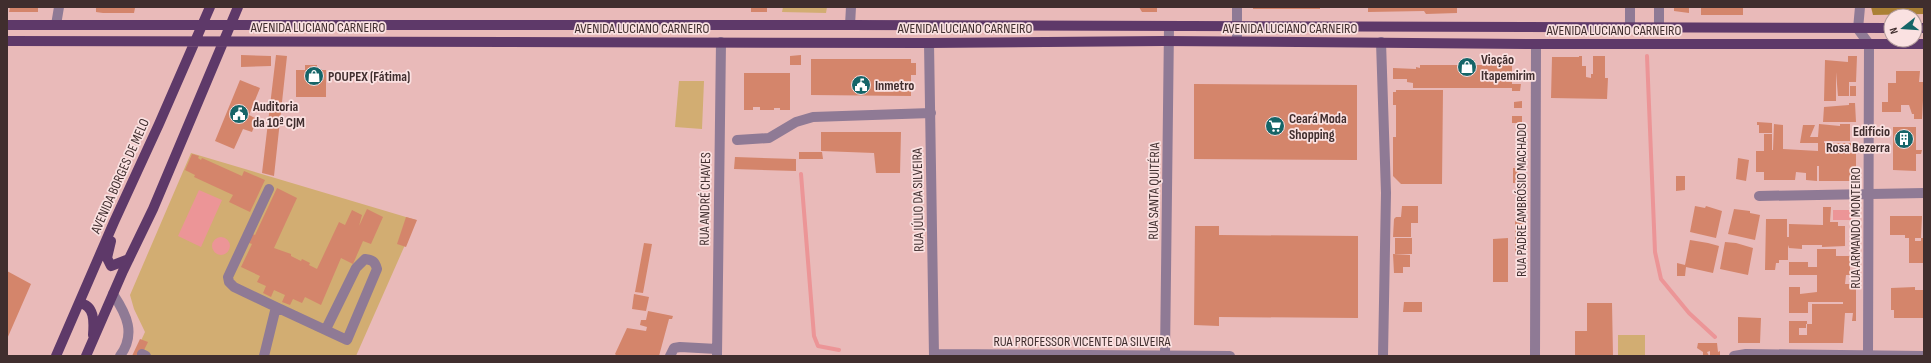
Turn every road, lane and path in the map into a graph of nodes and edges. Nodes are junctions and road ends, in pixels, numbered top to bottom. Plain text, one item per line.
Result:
1 (59, 7) edge
2 (210, 7) edge
3 (238, 7) edge
4 (851, 7) edge
5 (1237, 7) edge
6 (1630, 7) edge
7 (1659, 7) edge
8 (1860, 7) edge
9 (7, 25) edge
10 (56, 25) junction
11 (202, 25) junction
12 (230, 25) junction
13 (850, 25) junction
14 (1169, 27) junction
15 (1237, 27) junction
16 (1633, 27) junction
17 (1656, 27) junction
18 (1883, 28) edge
19 (1858, 29) junction
20 (7, 41) edge
21 (195, 41) junction
22 (224, 41) junction
23 (1170, 41) junction
24 (1237, 41) junction
25 (720, 42) junction
26 (1381, 42) junction
27 (930, 43) junction
28 (1536, 44) junction
29 (1869, 44) junction
30 (1924, 44) edge
31 (930, 113) junction
32 (737, 140) dead end
33 (269, 189) dead end
34 (1869, 193) junction
35 (1924, 193) edge
36 (1759, 196) dead end
37 (114, 222) junction
38 (129, 259) junction
39 (113, 294) junction
40 (79, 303) junction
41 (276, 307) junction
42 (326, 330) junction
43 (91, 345) junction
44 (138, 352) edge
45 (717, 353) edge
46 (934, 355) edge
47 (56, 356) edge
48 (86, 356) edge
49 (120, 356) edge
50 (264, 356) edge
51 (670, 356) edge
52 (1165, 356) edge
53 (1230, 356) edge
54 (1383, 356) edge
55 (1534, 356) edge
56 (1734, 356) edge
57 (1868, 356) edge
58 (1924, 356) edge

1 - 10 street
2 - 11 main road, AVENIDA BORGES DE MELO
3 - 12 main road
4 - 13 street
5 - 15 street
6 - 16 street
7 - 17 street
8 - 19 street
9 - 10 main road, AVENIDA LUCIANO CARNEIRO
10 - 11 main road, AVENIDA LUCIANO CARNEIRO
11 - 12 main road, AVENIDA LUCIANO CARNEIRO
11 - 21 main road, AVENIDA BORGES DE MELO
12 - 13 main road, AVENIDA LUCIANO CARNEIRO
12 - 22 main road
13 - 14 main road, AVENIDA LUCIANO CARNEIRO
14 - 15 main road, AVENIDA LUCIANO CARNEIRO
14 - 23 street, RUA SANTA QUITÉRIA
15 - 16 main road, AVENIDA LUCIANO CARNEIRO
15 - 24 street
16 - 17 main road, AVENIDA LUCIANO CARNEIRO
17 - 19 main road, AVENIDA LUCIANO CARNEIRO
18 - 19 main road, AVENIDA LUCIANO CARNEIRO
19 - 29 street
20 - 21 main road, AVENIDA LUCIANO CARNEIRO
21 - 22 main road, AVENIDA LUCIANO CARNEIRO
21 - 37 main road, AVENIDA BORGES DE MELO
22 - 25 main road, AVENIDA LUCIANO CARNEIRO
22 - 38 main road
23 - 24 main road, AVENIDA LUCIANO CARNEIRO
23 - 27 main road, AVENIDA LUCIANO CARNEIRO
23 - 52 street, RUA SANTA QUITÉRIA
24 - 26 main road, AVENIDA LUCIANO CARNEIRO
25 - 27 main road, AVENIDA LUCIANO CARNEIRO
25 - 45 street, RUA ANDRÉ CHAVES
26 - 28 main road, AVENIDA LUCIANO CARNEIRO
26 - 54 street
27 - 31 street, RUA JÚLIO DA SILVEIRA
28 - 29 main road, AVENIDA LUCIANO CARNEIRO
28 - 55 street, RUA PADRE AMBRÓSIO MACHADO
29 - 30 main road, AVENIDA LUCIANO CARNEIRO
29 - 34 street, RUA ARMANDO MONTEIRO
31 - 32 street
31 - 46 street, RUA JÚLIO DA SILVEIRA
33 - 41 street
34 - 35 street
34 - 36 street
34 - 57 street, RUA ARMANDO MONTEIRO
37 - 38 main road
37 - 40 main road, AVENIDA BORGES DE MELO
38 - 39 main road
39 - 43 main road
39 - 44 street
40 - 43 main road
40 - 47 main road, AVENIDA BORGES DE MELO
41 - 42 street
41 - 50 street
42 - 42 street
43 - 48 main road
44 - 49 street
45 - 51 street
46 - 52 street, RUA PROFESSOR VICENTE DA SILVEIRA
52 - 53 street, RUA PROFESSOR VICENTE DA SILVEIRA
56 - 57 street
57 - 58 street

